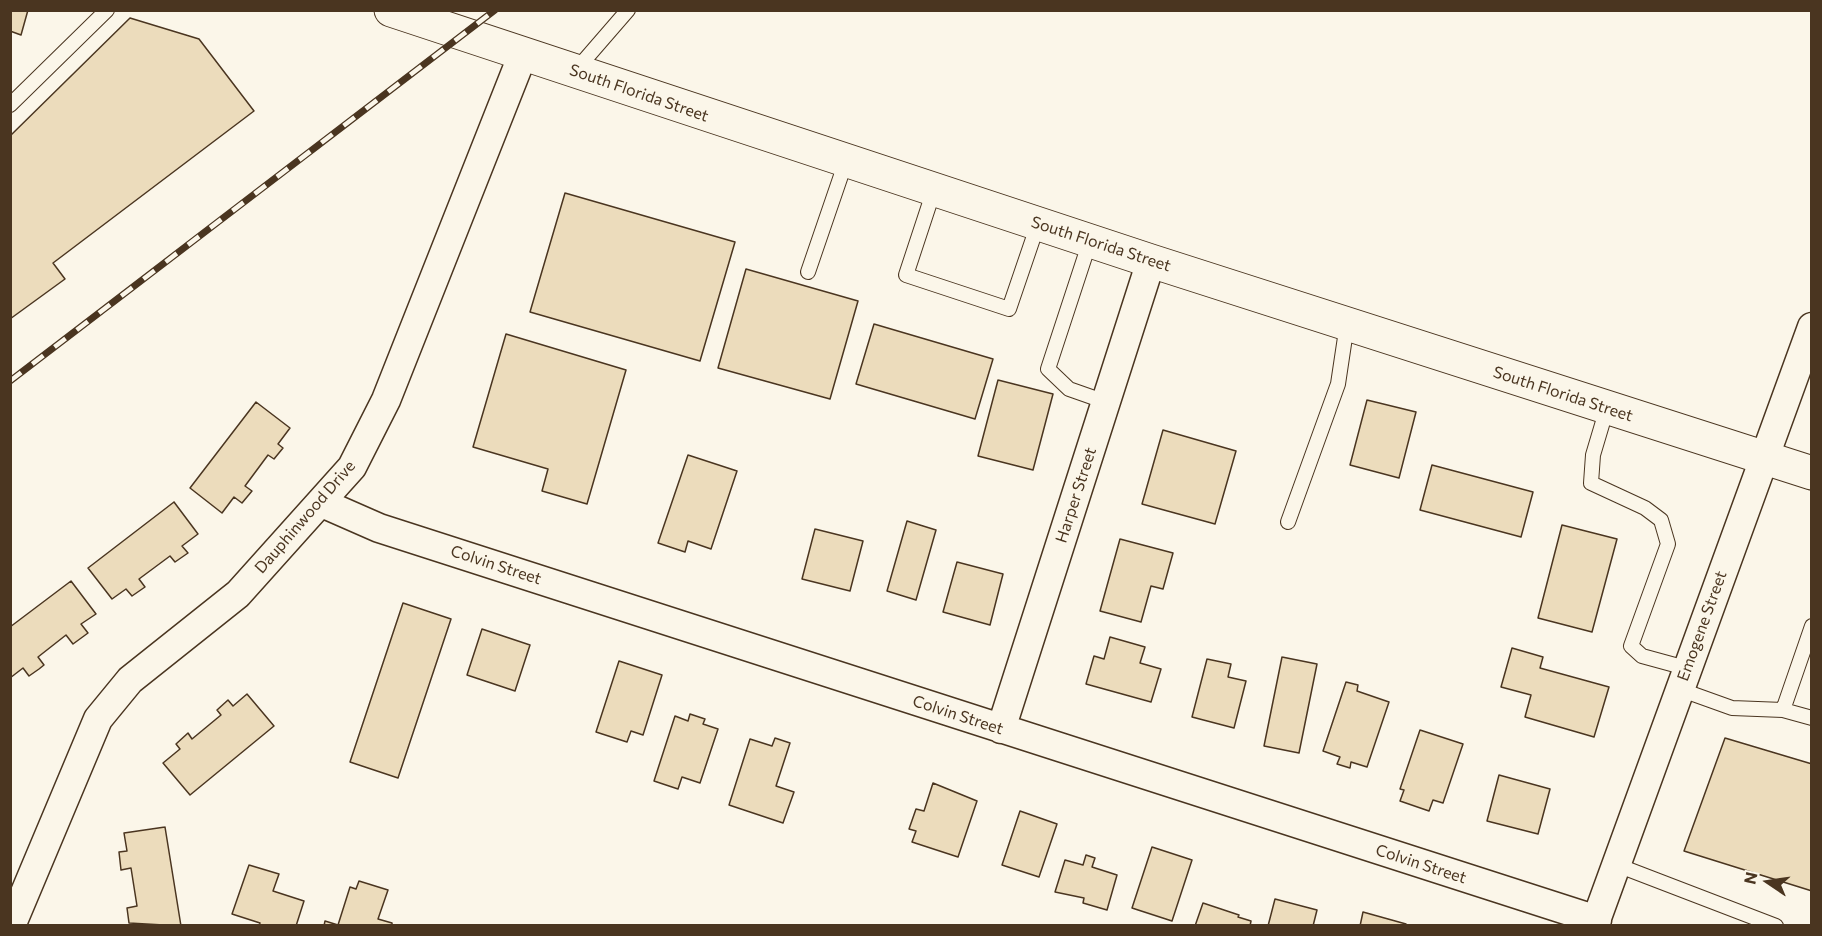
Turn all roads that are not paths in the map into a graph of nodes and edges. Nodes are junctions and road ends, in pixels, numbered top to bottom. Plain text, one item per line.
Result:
1 (107, 10) edge
2 (391, 10) edge
3 (628, 10) edge
4 (523, 54) junction
5 (575, 72) junction
6 (10, 105) edge
7 (846, 161) junction
8 (934, 190) junction
9 (1038, 224) junction
10 (1090, 241) junction
11 (1150, 261) junction
12 (808, 272) dead end
13 (1347, 324) junction
14 (1812, 327) edge
15 (1106, 402) junction
16 (1607, 408) junction
17 (1763, 458) junction
18 (1812, 473) edge
19 (322, 503) junction
20 (1288, 522) dead end
21 (1812, 626) edge
22 (1682, 679) junction
23 (1784, 710) junction
24 (1812, 718) edge
25 (1001, 729) junction
26 (1617, 865) junction
27 (1596, 923) edge
28 (11, 926) edge
29 (1776, 926) edge

1 - 6 lane
2 - 4 street, South Florida Street
3 - 5 lane
4 - 5 street, South Florida Street
4 - 19 street, Dauphinwood Drive
5 - 7 street, South Florida Street
7 - 8 street, South Florida Street
7 - 12 lane
8 - 9 street, South Florida Street
8 - 9 lane
9 - 10 street, South Florida Street
10 - 11 street, South Florida Street
10 - 15 lane
11 - 13 street, South Florida Street
11 - 15 street, Harper Street
13 - 16 street, South Florida Street
13 - 20 lane
14 - 17 street, Emogene Street
15 - 25 street, Harper Street
16 - 17 street, South Florida Street
16 - 22 lane
17 - 18 street, South Florida Street
17 - 22 street, Emogene Street
19 - 25 street, Colvin Street
19 - 28 street, Dauphinwood Drive
21 - 23 lane
22 - 23 lane
22 - 26 street, Emogene Street
23 - 24 lane
25 - 27 street, Colvin Street
26 - 27 street, Emogene Street
26 - 29 lane

